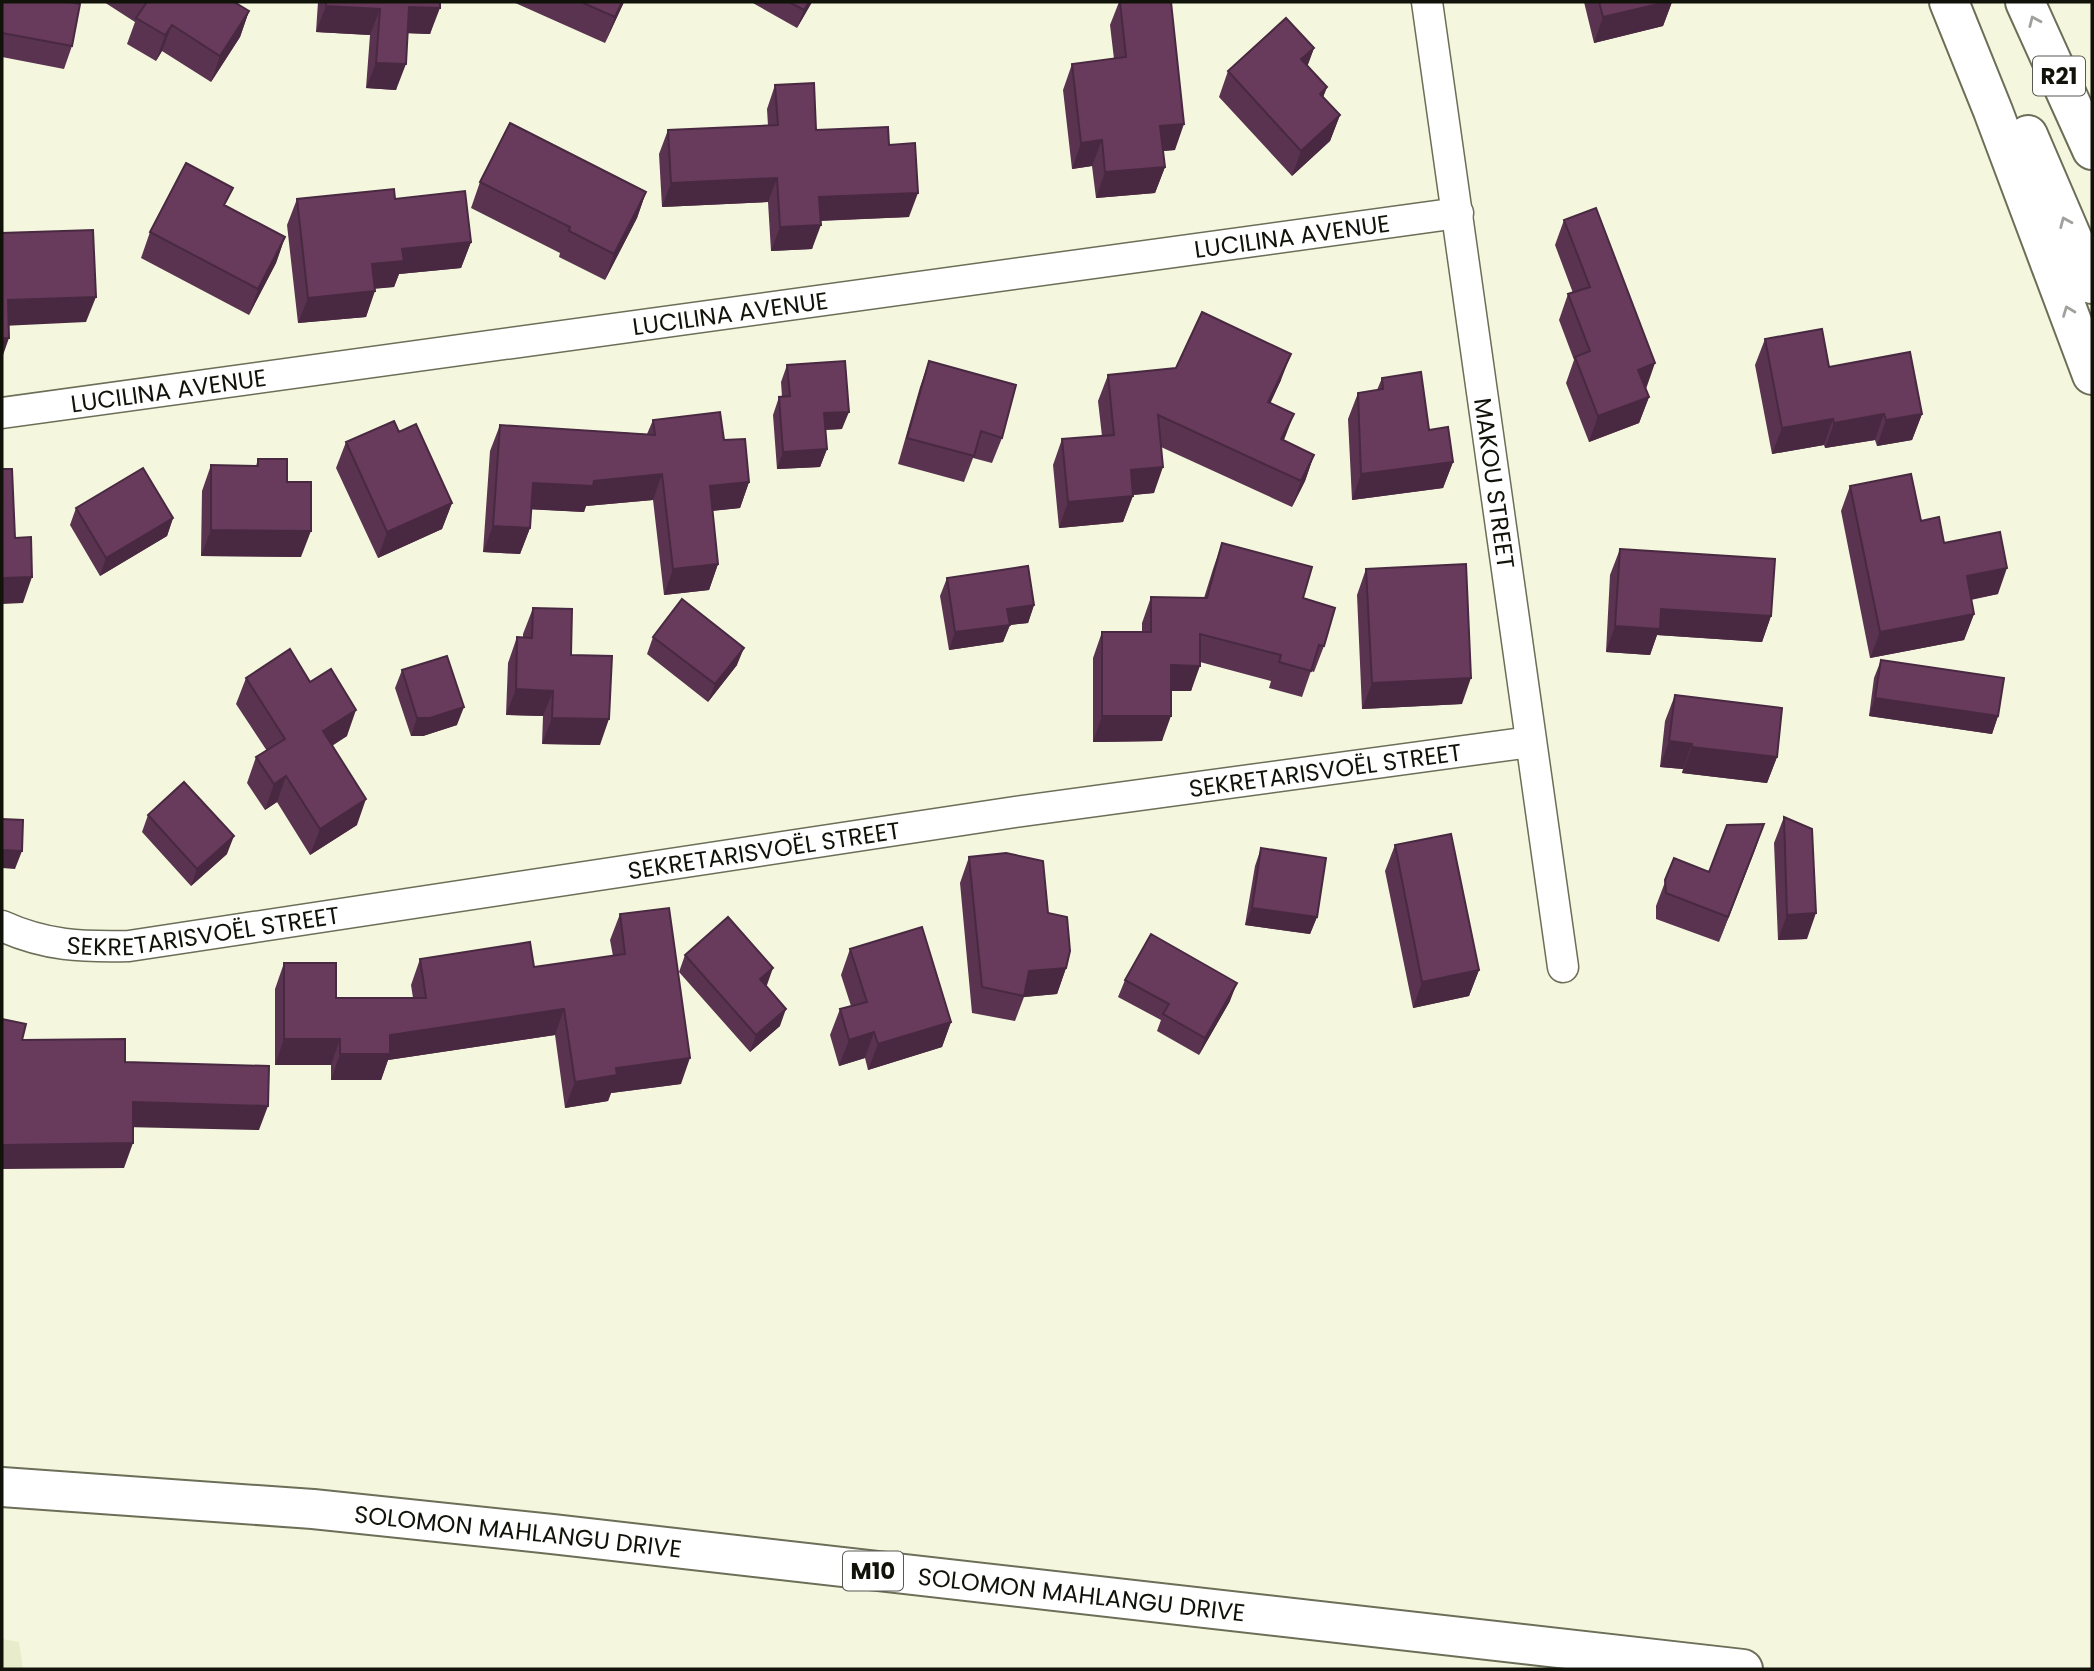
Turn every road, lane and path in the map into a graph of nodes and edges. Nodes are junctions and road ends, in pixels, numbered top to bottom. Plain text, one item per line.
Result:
1 (1427, 2) edge
2 (1949, 2) edge
3 (1971, 2) edge
4 (2025, 2) edge
5 (2092, 150) edge
6 (1458, 213) junction
7 (2092, 284) edge
8 (2092, 375) edge
9 (2, 413) edge
10 (1530, 742) junction
11 (2, 926) edge
12 (1563, 967) dead end
13 (2, 1487) edge
14 (1743, 1669) edge

1 - 6 street, MAKOU STREET
8 -> 2 main road
7 -> 3 main road
5 -> 4 main road, R21
6 - 9 street, LUCILINA AVENUE
6 - 10 street, MAKOU STREET
10 - 11 street, SEKRETARISVOËL STREET
10 - 12 street, MAKOU STREET
13 - 14 main road, SOLOMON MAHLANGU DRIVE / M10

